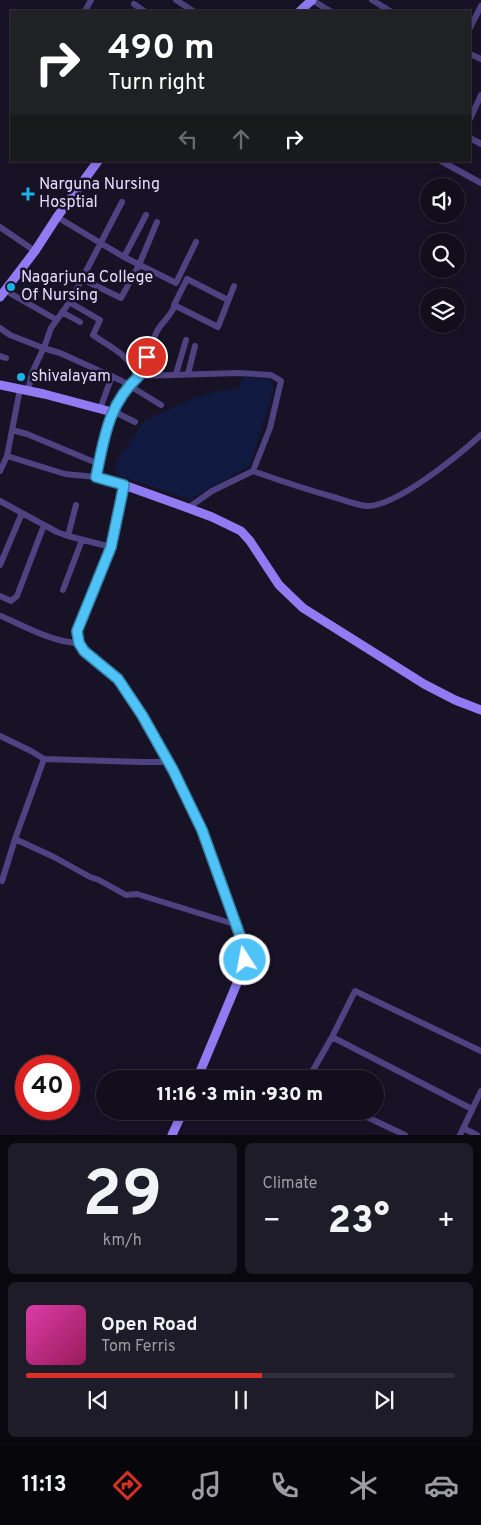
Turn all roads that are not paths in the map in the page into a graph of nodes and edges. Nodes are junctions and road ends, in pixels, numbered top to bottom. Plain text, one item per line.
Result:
1 (176, 0) edge
2 (312, 0) edge
3 (372, 0) edge
4 (134, 4) dead end
5 (481, 6) edge
6 (143, 10) edge
7 (191, 10) edge
8 (301, 10) edge
9 (328, 10) edge
10 (388, 10) edge
11 (471, 26) edge
12 (481, 95) edge
13 (471, 98) edge
14 (478, 102) junction
15 (471, 117) edge
16 (97, 162) edge
17 (446, 162) edge
18 (481, 183) edge
19 (122, 202) dead end
20 (146, 215) dead end
21 (57, 217) junction
22 (157, 222) dead end
23 (0, 227) edge
24 (196, 242) dead end
25 (100, 243) junction
26 (35, 251) junction
27 (124, 257) junction
28 (139, 265) junction
29 (82, 279) junction
30 (176, 283) junction
31 (183, 286) junction
32 (234, 286) dead end
33 (3, 294) edge
34 (228, 300) junction
35 (69, 302) junction
36 (175, 305) junction
37 (62, 312) junction
38 (57, 320) junction
39 (80, 322) dead end
40 (0, 328) edge
41 (186, 340) dead end
42 (195, 346) dead end
43 (43, 348) junction
44 (137, 373) junction
45 (176, 374) junction
46 (188, 374) junction
47 (112, 376) junction
48 (130, 384) junction
49 (0, 386) edge
50 (24, 390) junction
51 (161, 404) dead end
52 (100, 410) junction
53 (112, 412) junction
54 (135, 422) dead end
55 (12, 430) junction
56 (481, 434) edge
57 (7, 456) junction
58 (99, 464) junction
59 (0, 471) edge
60 (253, 471) junction
61 (96, 477) junction
62 (124, 485) junction
63 (1, 503) edge
64 (76, 506) dead end
65 (188, 508) junction
66 (22, 513) junction
67 (44, 526) junction
68 (68, 536) junction
69 (82, 540) junction
70 (111, 547) junction
71 (0, 565) edge
72 (62, 590) dead end
73 (0, 596) edge
74 (1, 616) edge
75 (79, 643) junction
76 (481, 710) edge
77 (0, 736) edge
78 (44, 759) junction
79 (167, 760) junction
80 (15, 839) junction
81 (2, 881) dead end
82 (237, 925) junction
83 (332, 1037) junction
84 (481, 1051) edge
85 (201, 1070) edge
86 (313, 1070) edge
87 (481, 1091) edge
88 (472, 1109) junction
89 (179, 1120) edge
90 (373, 1120) edge
91 (462, 1132) edge
92 (172, 1135) edge
93 (405, 1135) edge
94 (477, 1135) edge

1 - 7 street
2 - 8 street
2 - 9 street
3 - 10 street
4 - 6 street
5 - 11 street
12 - 14 street
13 - 14 street
14 - 15 street
16 - 21 street
17 - 18 street
19 - 25 street
20 - 27 street
21 - 25 street
21 - 26 street
22 - 28 street
23 - 26 street
24 - 30 street
25 - 27 street
25 - 29 street
26 - 33 street
27 - 28 street
28 - 29 street
28 - 30 street
29 - 35 street
30 - 31 street
31 - 34 street
31 - 36 street
32 - 34 street
33 - 38 street
34 - 36 street
35 - 37 street
35 - 44 street
36 - 44 street
37 - 38 street
37 - 39 street
38 - 43 street
40 - 43 street
41 - 45 street
42 - 46 street
43 - 47 street
43 - 50 street
44 - 45 street
44 - 48 street
45 - 46 street
46 - 60 street
47 - 48 street
47 - 52 street
48 - 51 street
48 - 53 street
49 - 50 street
50 - 52 street
50 - 55 street
52 - 53 street
53 - 54 street
53 - 58 street
55 - 57 street
55 - 58 street
56 - 60 street
57 - 59 street
57 - 61 street
58 - 61 street
60 - 65 street
61 - 62 street
62 - 65 street
62 - 70 street
63 - 66 street
64 - 68 street
65 - 76 street
66 - 67 street
66 - 71 street
67 - 68 street
67 - 73 street
68 - 69 street
69 - 70 street
69 - 72 street
70 - 75 street
74 - 75 street
75 - 79 street
77 - 78 street
78 - 79 street
78 - 80 street
79 - 82 street
80 - 81 street
80 - 82 street
82 - 85 street
83 - 84 street
83 - 86 street
83 - 88 street
87 - 88 street
88 - 91 street
89 - 92 street
90 - 93 street
91 - 94 street

